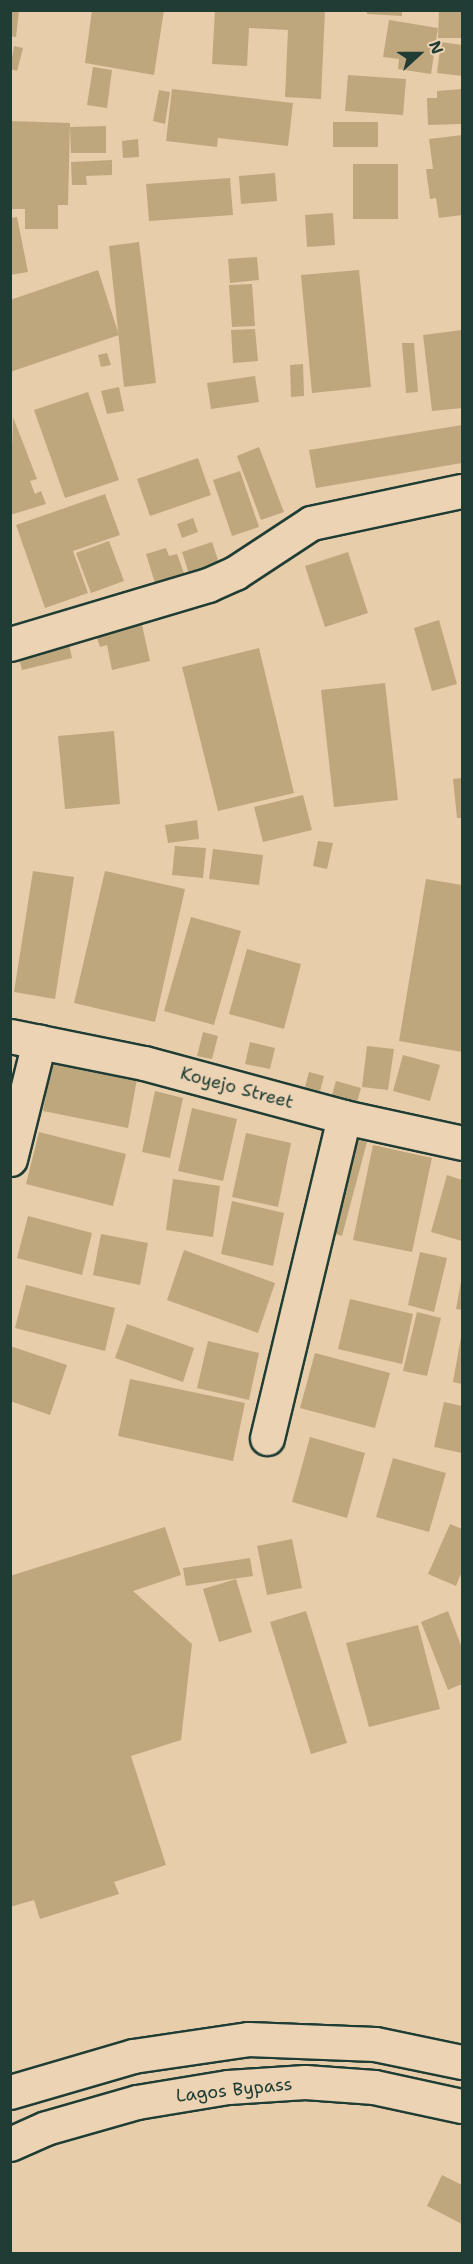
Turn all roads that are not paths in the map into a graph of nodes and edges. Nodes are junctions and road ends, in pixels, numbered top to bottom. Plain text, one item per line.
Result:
1 (462, 491) edge
2 (10, 644) edge
3 (25, 1039) edge
4 (344, 1117) junction
5 (462, 1143) edge
6 (10, 1159) edge
7 (267, 1438) dead end
8 (462, 2062) edge
9 (10, 2092) edge
10 (462, 2106) edge
11 (10, 2144) edge

1 - 2 street
3 - 4 street, Koyejo Street
3 - 6 street
4 - 5 street, Koyejo Street
4 - 7 street
8 - 9 street
10 - 11 street, Lagos Bypass

